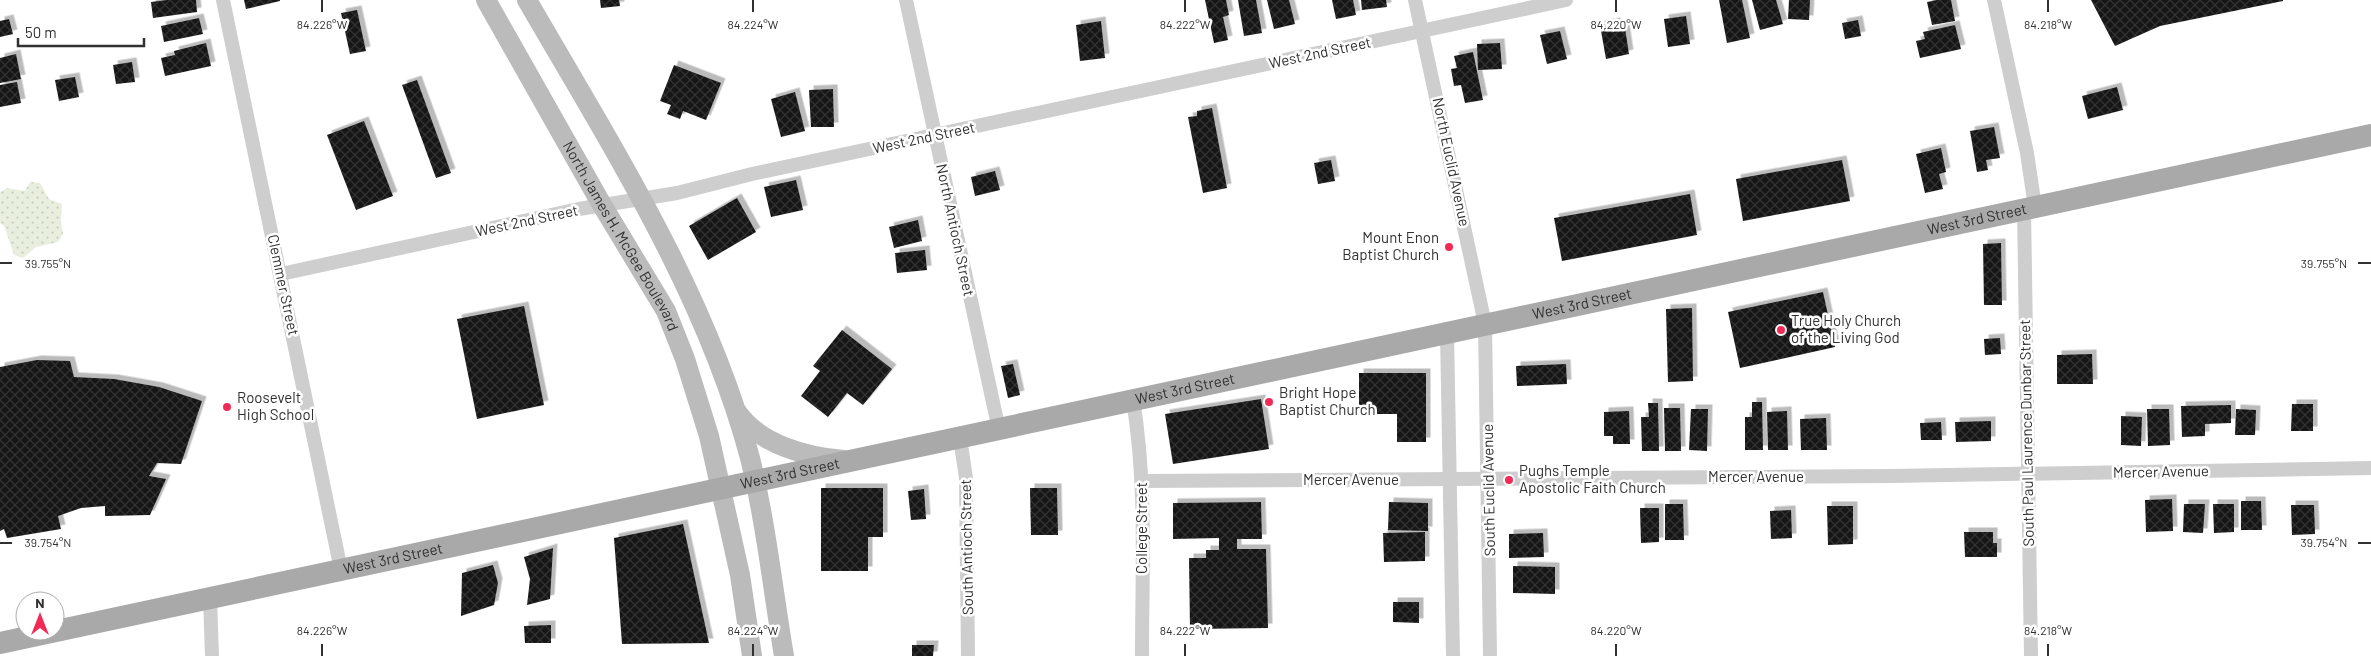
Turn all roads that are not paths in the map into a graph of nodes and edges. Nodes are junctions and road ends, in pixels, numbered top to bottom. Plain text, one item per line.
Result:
1 (223, 0) edge
2 (486, 0) edge
3 (527, 0) edge
4 (906, 0) edge
5 (1415, 0) edge
6 (1566, 0) edge
7 (1994, 0) edge
8 (1422, 31) junction
9 (2371, 135) edge
10 (934, 136) junction
11 (643, 200) junction
12 (602, 205) junction
13 (2029, 208) junction
14 (281, 274) junction
15 (1485, 324) junction
16 (1446, 332) junction
17 (1133, 400) junction
18 (734, 407) junction
19 (998, 430) junction
20 (960, 438) junction
21 (851, 460) junction
22 (2371, 468) edge
23 (2028, 474) junction
24 (1449, 479) junction
25 (1489, 479) junction
26 (755, 480) junction
27 (1142, 482) junction
28 (721, 488) junction
29 (341, 570) junction
30 (210, 598) junction
31 (0, 643) edge
32 (212, 656) edge
33 (752, 656) edge
34 (784, 656) edge
35 (968, 656) edge
36 (1142, 656) edge
37 (1453, 656) edge
38 (1490, 656) edge
39 (2031, 656) edge

1 - 14 street, Clemmer Street
2 - 12 main road, North James H. McGee Boulevard
3 - 11 main road, North James H. McGee Boulevard
4 - 10 street, North Antioch Street
5 - 8 street, North Euclid Avenue
6 - 8 street, West 2nd Street
7 - 13 street, South Paul Laurence Dunbar Street
8 - 10 street, West 2nd Street
8 - 15 street, North Euclid Avenue
9 - 13 main road, West 3rd Street
10 - 11 street, West 2nd Street
10 - 19 street, North Antioch Street
11 - 12 street, West 2nd Street
11 - 18 main road, North James H. McGee Boulevard
12 - 14 street, West 2nd Street
12 - 28 main road, North James H. McGee Boulevard
13 - 15 main road, West 3rd Street
13 - 23 street, South Paul Laurence Dunbar Street
14 - 29 street, Clemmer Street
15 - 16 main road, West 3rd Street
15 - 25 street, South Euclid Avenue
16 - 17 main road, West 3rd Street
16 - 24 street
17 - 19 main road, West 3rd Street
17 - 27 street, College Street
18 - 21 main road
18 - 26 main road, North James H. McGee Boulevard
19 - 20 main road, West 3rd Street
20 - 21 main road, West 3rd Street
20 - 35 street, South Antioch Street
21 - 26 main road, West 3rd Street
22 - 23 street, Mercer Avenue
23 - 25 street, Mercer Avenue
23 - 39 street, South Paul Laurence Dunbar Street
24 - 25 street, Mercer Avenue
24 - 27 street, Mercer Avenue
24 - 37 street
25 - 38 street, South Euclid Avenue
26 - 28 main road, West 3rd Street
26 - 34 main road, North James H. McGee Boulevard
27 - 36 street, College Street
28 - 29 main road, West 3rd Street
28 - 33 main road, North James H. McGee Boulevard
29 - 30 main road, West 3rd Street
30 - 31 main road, West 3rd Street
30 - 32 street

